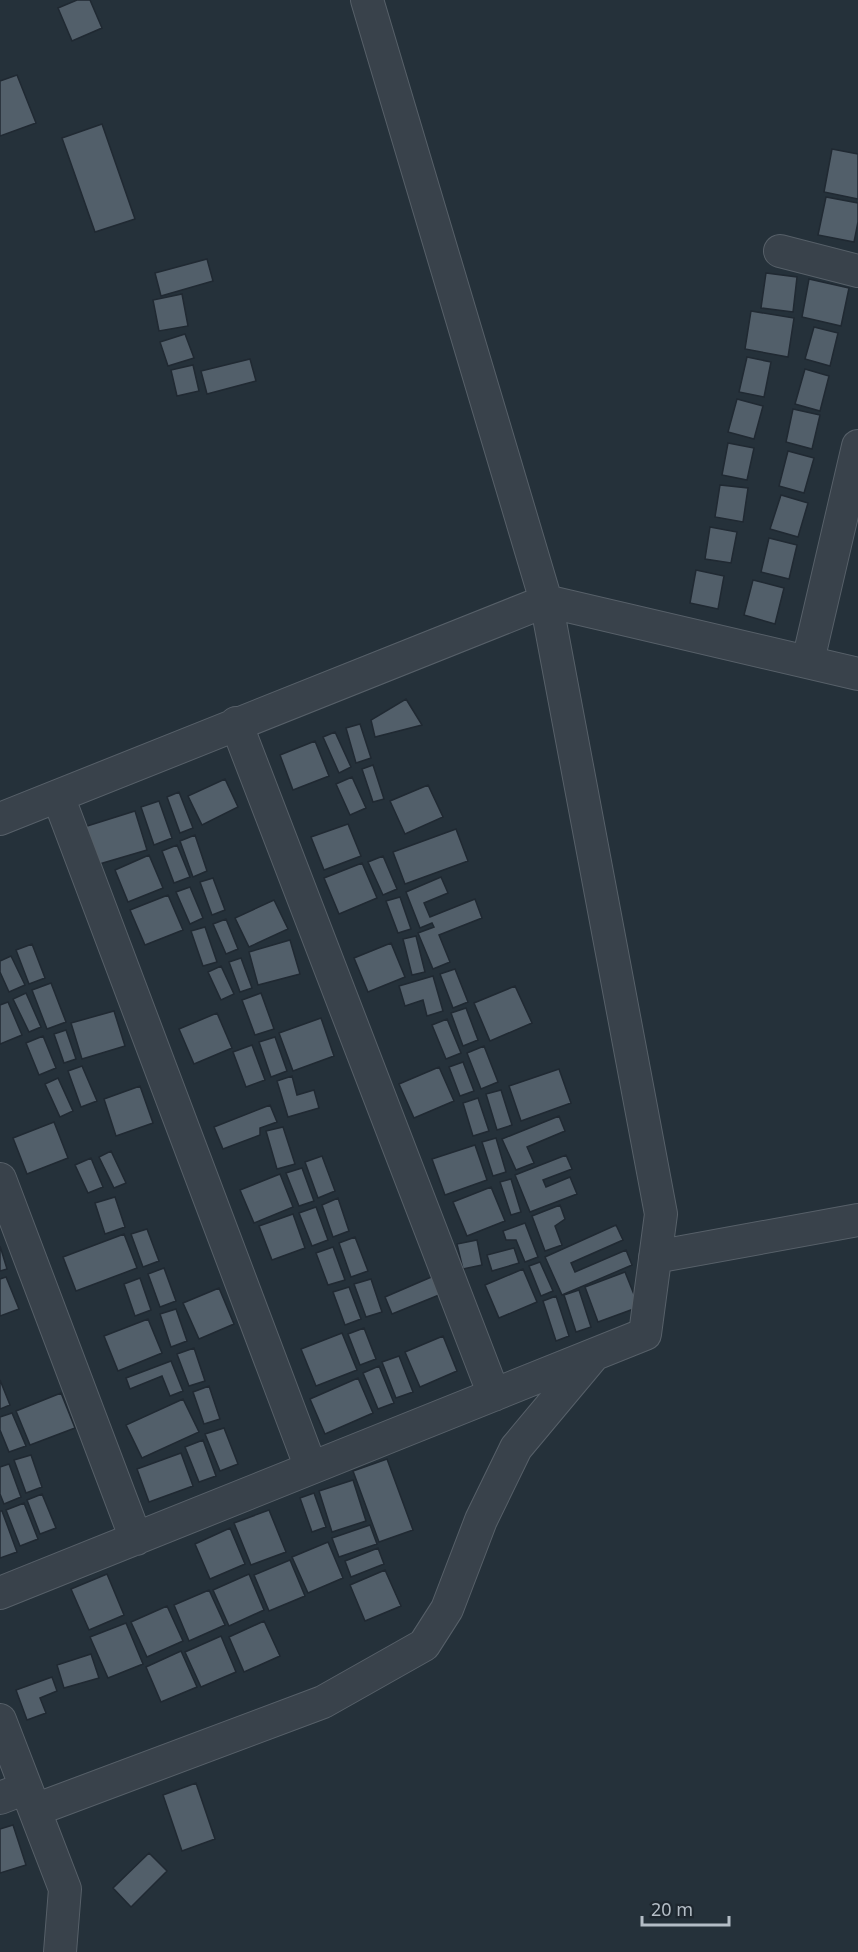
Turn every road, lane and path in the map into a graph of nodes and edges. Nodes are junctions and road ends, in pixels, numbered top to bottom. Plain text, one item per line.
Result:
1 (367, 0) edge
2 (780, 251) dead end
3 (858, 271) edge
4 (858, 446) edge
5 (546, 601) junction
6 (808, 661) junction
7 (858, 674) edge
8 (236, 723) junction
9 (58, 796) junction
10 (0, 819) edge
11 (0, 1179) edge
12 (858, 1220) edge
13 (655, 1257) junction
14 (595, 1354) junction
15 (494, 1395) junction
16 (311, 1468) junction
17 (136, 1539) junction
18 (0, 1593) edge
19 (0, 1720) edge
20 (20, 1798) edge
21 (60, 1952) edge

1 - 5 street
2 - 3 street
4 - 6 street
5 - 6 street
5 - 8 street
5 - 13 street
6 - 7 street
8 - 9 street
8 - 15 street
9 - 10 street
9 - 16 street
11 - 17 street
12 - 13 street
13 - 14 street
14 - 15 street
14 - 20 street
15 - 16 street
16 - 17 street
17 - 18 street
19 - 20 street
20 - 21 street

